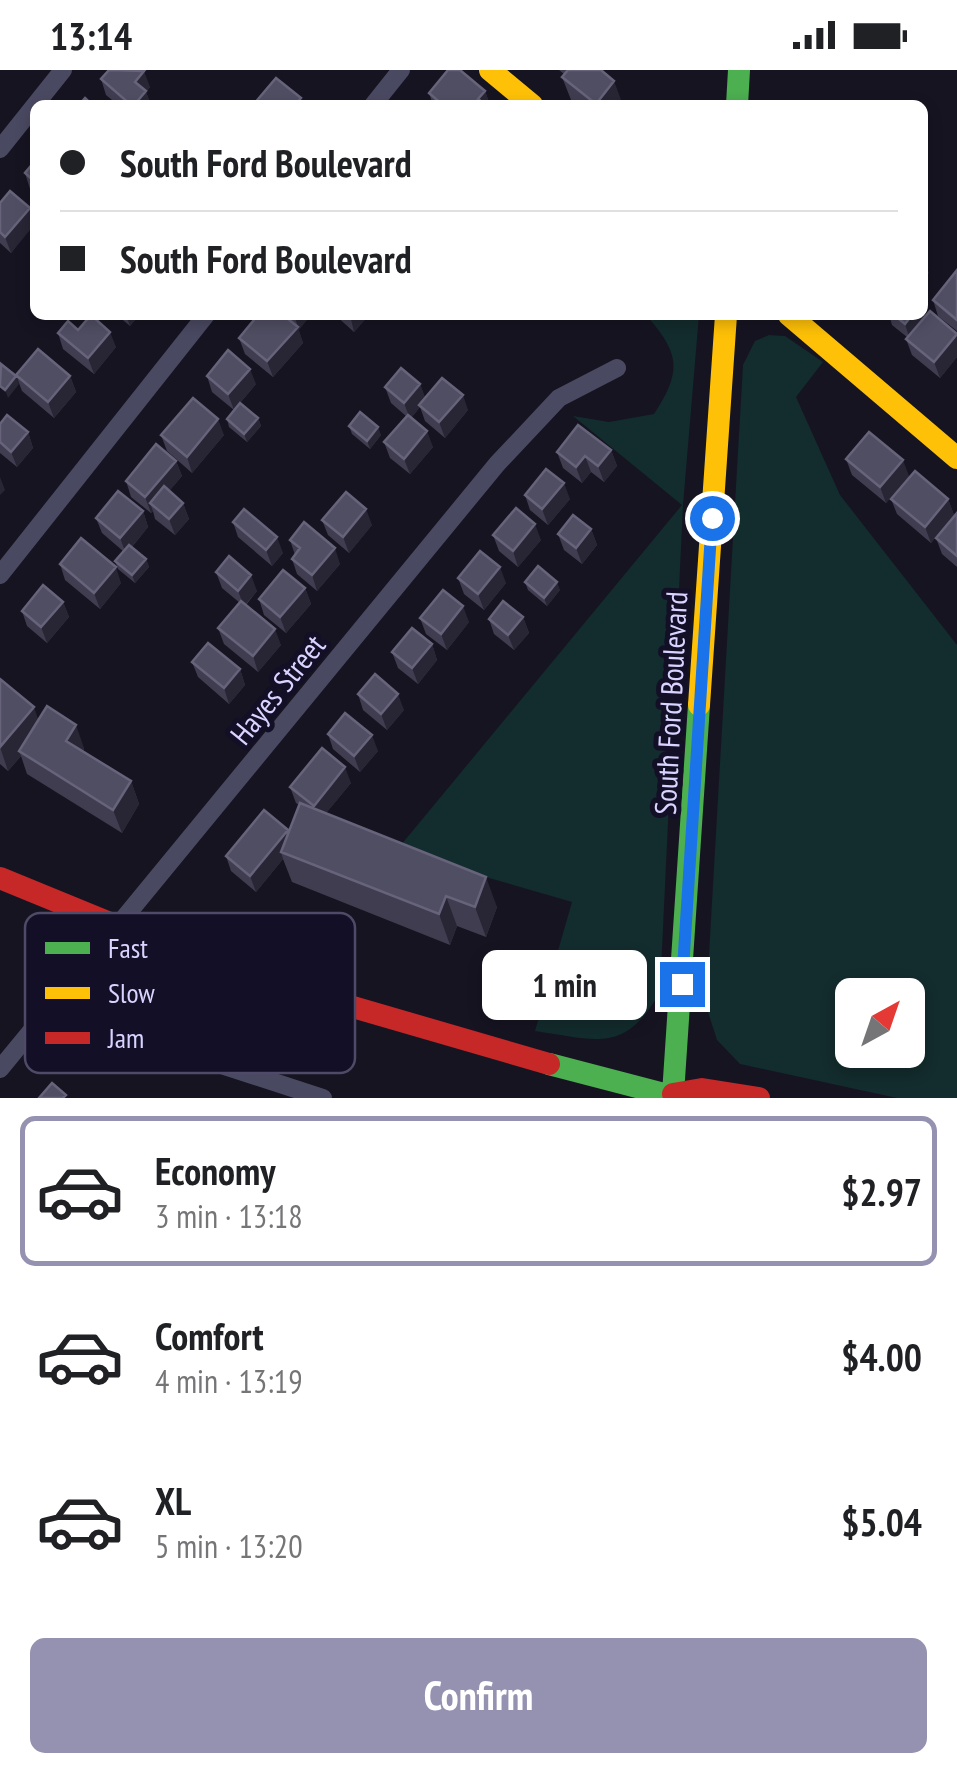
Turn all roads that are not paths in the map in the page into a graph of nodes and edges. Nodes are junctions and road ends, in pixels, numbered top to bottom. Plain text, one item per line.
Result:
1 (63, 70) edge
2 (401, 70) edge
3 (490, 70) edge
4 (740, 70) edge
5 (39, 100) edge
6 (377, 100) edge
7 (526, 100) edge
8 (737, 100) edge
9 (30, 111) edge
10 (0, 149) edge
11 (202, 320) edge
12 (726, 320) edge
13 (795, 320) edge
14 (617, 368) dead end
15 (953, 446) edge
16 (0, 575) edge
17 (0, 878) edge
18 (81, 913) edge
19 (128, 913) edge
20 (355, 1009) edge
21 (25, 1038) edge
22 (0, 1069) edge
23 (246, 1073) edge
24 (676, 1096) edge
25 (323, 1098) edge
26 (759, 1098) edge

1 - 5 street
2 - 6 street
3 - 7 main road
4 - 8 main road
9 - 10 street
11 - 16 street
12 - 24 main road, South Ford Boulevard
13 - 15 main road
14 - 19 street, Hayes Street
17 - 18 main road
20 - 24 main road
21 - 22 street, Hayes Street
23 - 25 street
24 - 26 main road

